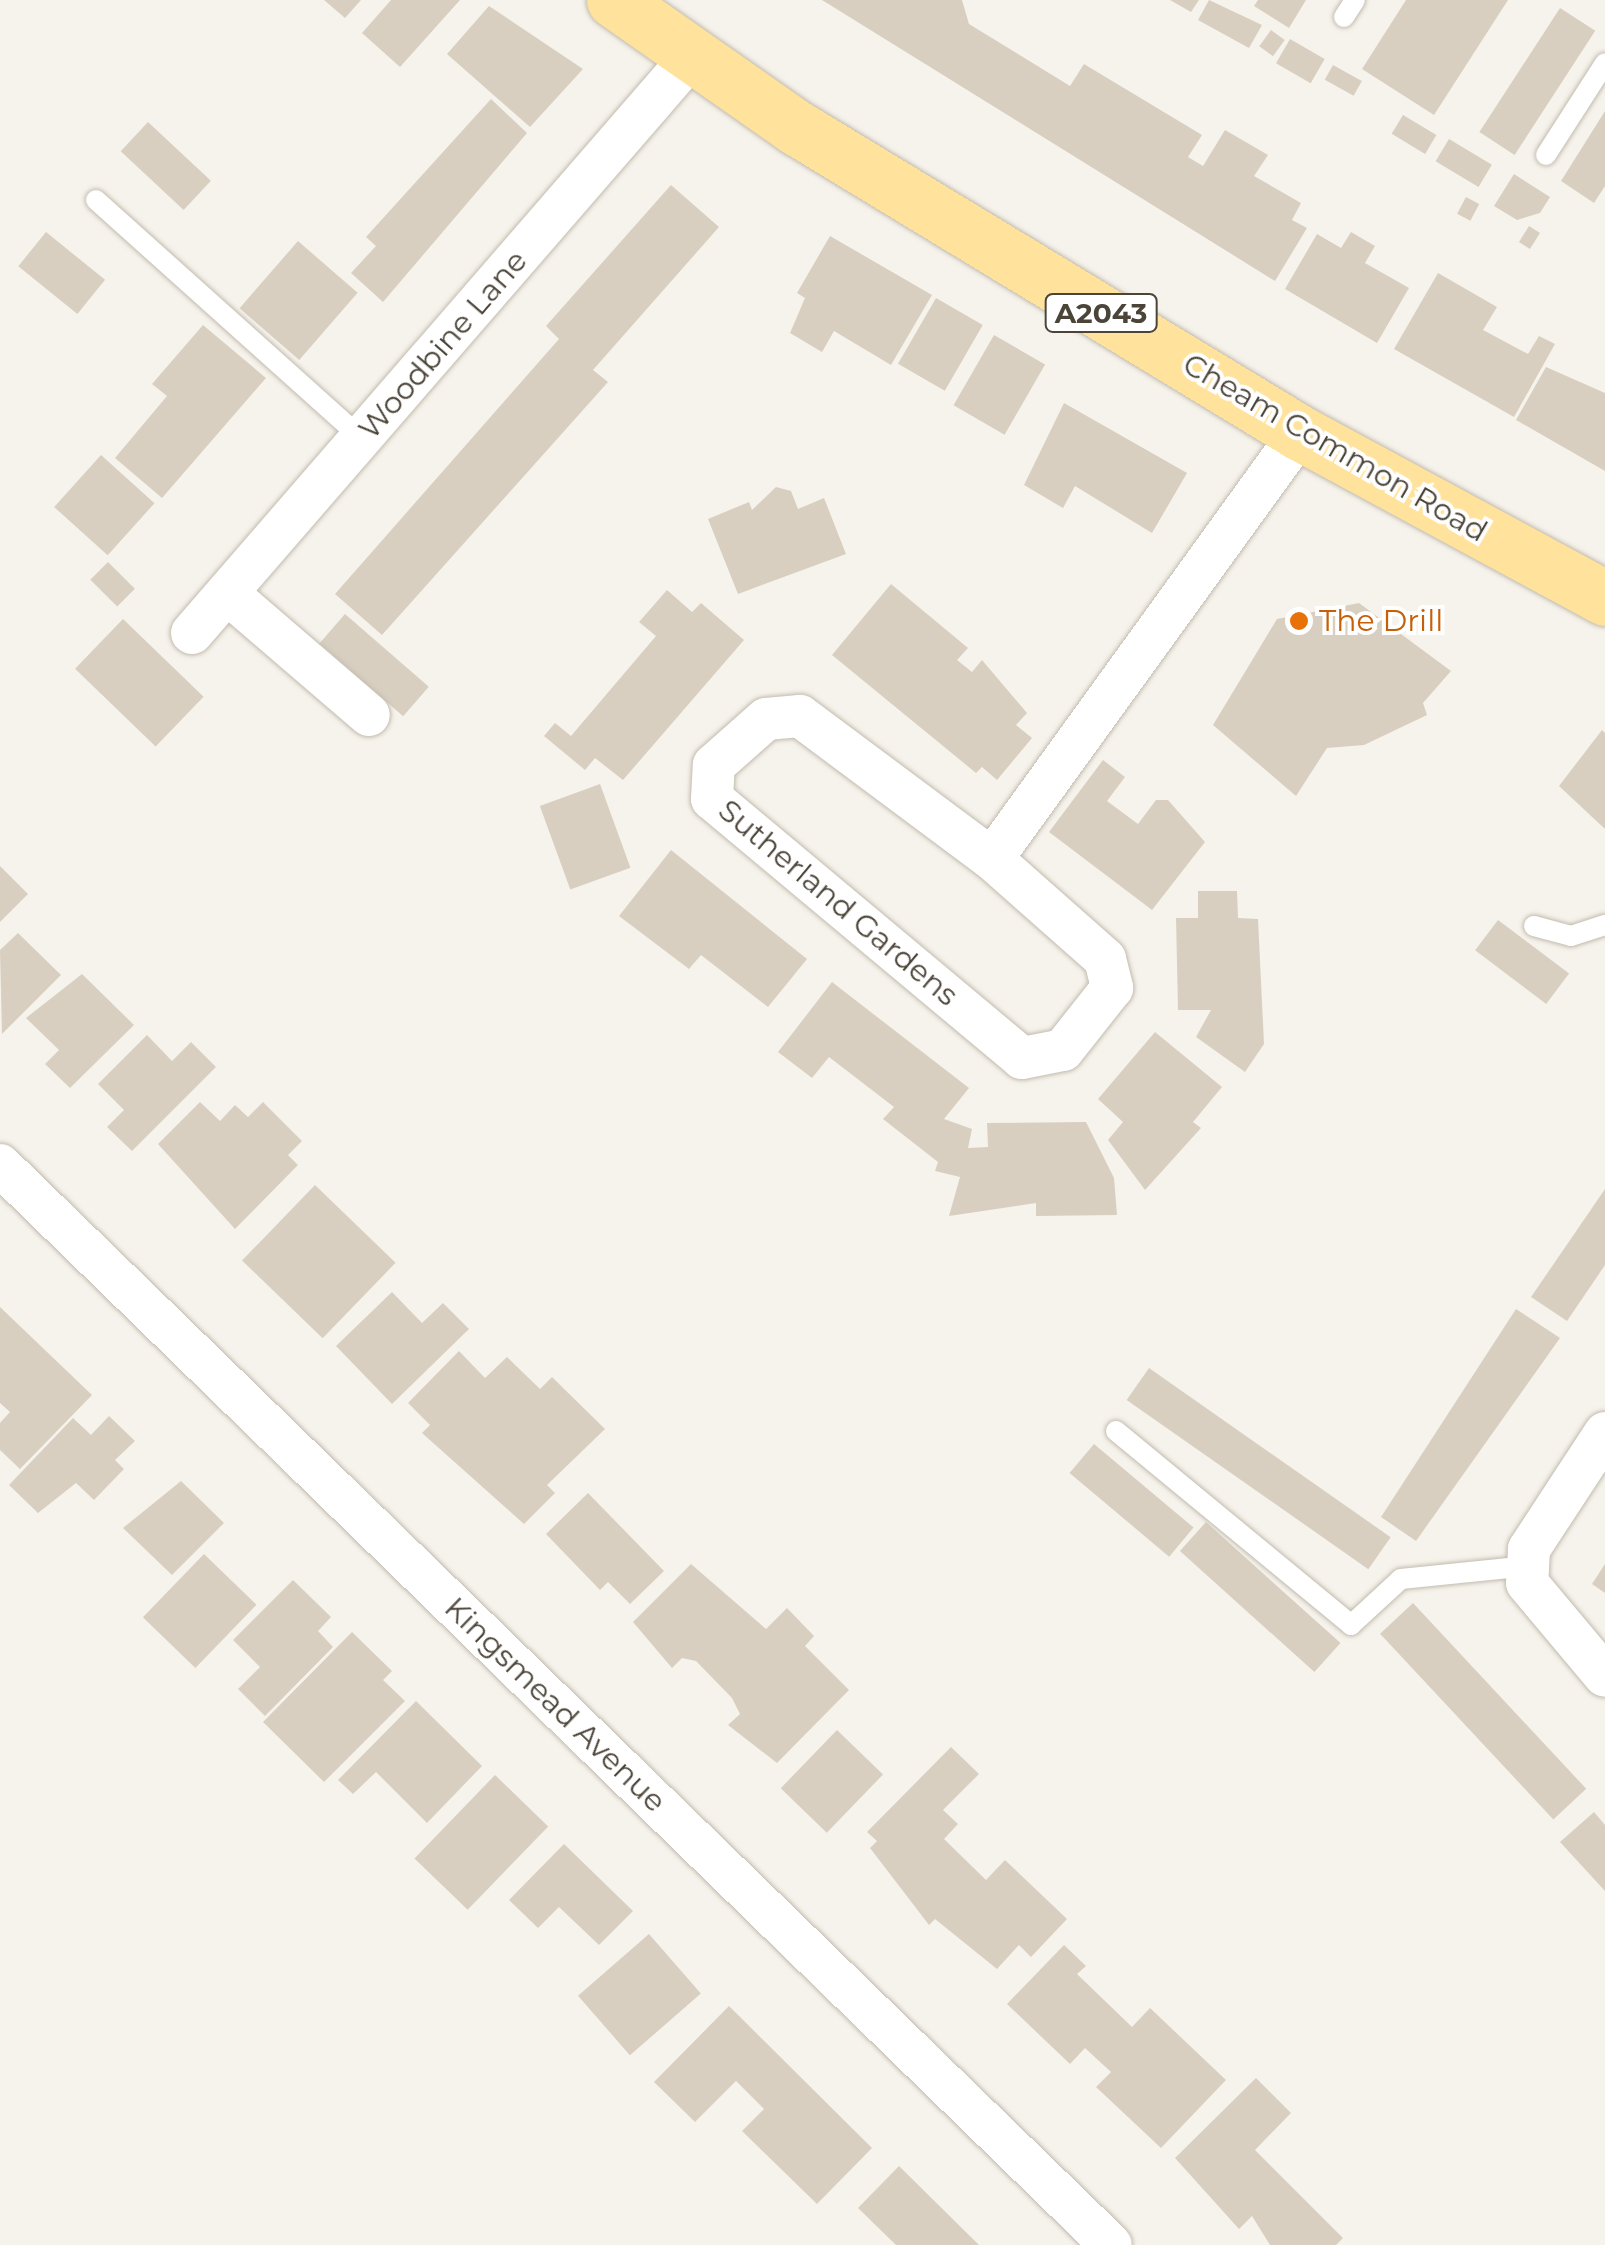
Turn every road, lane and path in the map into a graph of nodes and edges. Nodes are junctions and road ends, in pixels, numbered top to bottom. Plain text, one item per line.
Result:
1 (614, 0) edge
2 (692, 56) junction
3 (1605, 63) edge
4 (1546, 155) dead end
5 (96, 200) dead end
6 (1300, 433) junction
7 (361, 438) junction
8 (227, 593) junction
9 (1605, 598) edge
10 (192, 633) dead end
11 (369, 715) dead end
12 (992, 859) junction
13 (1605, 925) edge
14 (1534, 926) dead end
15 (0, 1165) edge
16 (1116, 1431) dead end
17 (1605, 1434) edge
18 (1528, 1566) junction
19 (1605, 1676) edge
20 (1111, 2245) edge

1 - 2 main road, Cheam Common Road / A2043
2 - 6 main road, Cheam Common Road / A2043
2 - 7 street, Woodbine Lane
3 - 4 lane
5 - 7 lane
6 - 9 main road, Cheam Common Road / A2043
6 - 12 street
7 - 8 street, Woodbine Lane
8 - 10 street, Woodbine Lane
8 - 11 street
12 - 12 street, Sutherland Gardens
13 - 14 lane
15 - 20 street, Kingsmead Avenue
16 - 18 lane
17 - 18 street
18 - 19 street

